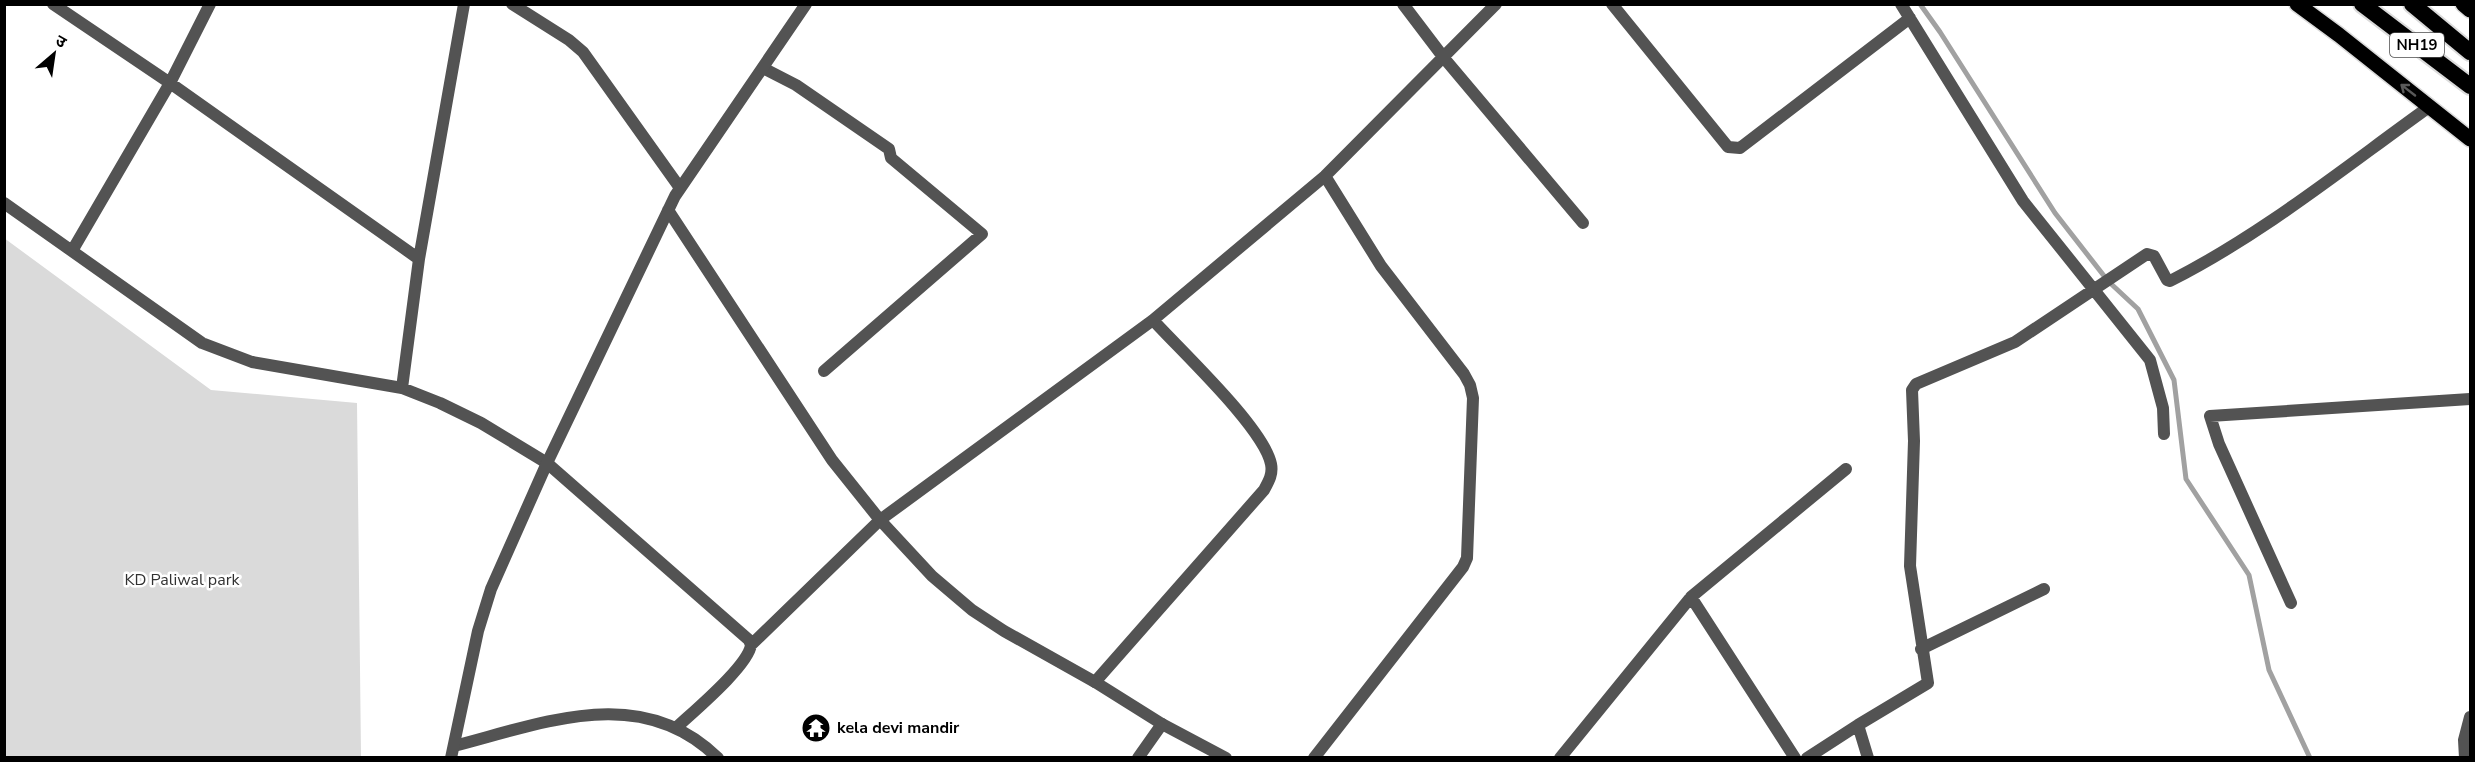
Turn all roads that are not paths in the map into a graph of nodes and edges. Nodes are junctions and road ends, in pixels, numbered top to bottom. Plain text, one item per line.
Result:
1 (52, 4) edge
2 (210, 4) edge
3 (464, 4) edge
4 (512, 4) edge
5 (806, 4) edge
6 (1403, 4) edge
7 (1496, 4) edge
8 (1612, 4) edge
9 (1901, 4) edge
10 (2296, 4) edge
11 (2362, 4) edge
12 (2412, 4) edge
13 (2463, 4) edge
14 (2470, 10) edge
15 (1910, 18) junction
16 (2470, 52) edge
17 (1444, 58) junction
18 (763, 68) junction
19 (170, 83) junction
20 (2470, 86) edge
21 (2430, 107) junction
22 (2470, 139) edge
23 (1325, 176) junction
24 (680, 188) junction
25 (4, 203) edge
26 (668, 210) junction
27 (1583, 224) dead end
28 (72, 251) junction
29 (419, 259) junction
30 (2095, 290) junction
31 (1153, 320) junction
32 (824, 371) dead end
33 (402, 388) junction
34 (2470, 399) edge
35 (2164, 434) dead end
36 (547, 463) junction
37 (1846, 469) dead end
38 (880, 520) junction
39 (2044, 589) dead end
40 (1691, 597) junction
41 (2291, 603) dead end
42 (751, 645) junction
43 (1921, 649) junction
44 (1095, 682) junction
45 (2470, 717) edge
46 (1162, 724) junction
47 (1858, 725) junction
48 (677, 727) junction
49 (452, 752) edge
50 (718, 758) edge
51 (1138, 758) edge
52 (1227, 758) edge
53 (1314, 758) edge
54 (1560, 758) edge
55 (1795, 758) edge
56 (1807, 758) edge
57 (1868, 758) edge
58 (2465, 758) edge

1 - 19 street
2 - 19 street
3 - 29 street
4 - 24 street
5 - 18 street
6 - 17 street
7 - 17 street
8 - 15 street
9 - 15 street
21 -> 10 main road
11 - 20 highway, NH19
12 - 16 highway, NH19
13 - 14 main road
15 - 30 street
17 - 23 street
17 - 27 street
18 - 24 street
18 - 32 street
19 - 28 street
19 - 29 street
21 - 22 main road
21 - 30 street
23 - 31 street
23 - 53 street
24 - 26 street
25 - 28 street
26 - 36 street
26 - 38 street
28 - 33 street
29 - 33 street
30 - 35 street
30 - 43 street
31 - 38 street
31 - 44 street
33 - 36 street
34 - 41 street
36 - 42 street
36 - 49 street
37 - 40 street
38 - 42 street
38 - 44 street
39 - 43 street
40 - 54 street
40 - 55 street
42 - 48 street
43 - 47 street
44 - 46 street
45 - 58 street
46 - 51 street
46 - 52 street
47 - 56 street
47 - 57 street
48 - 49 street
48 - 50 street

